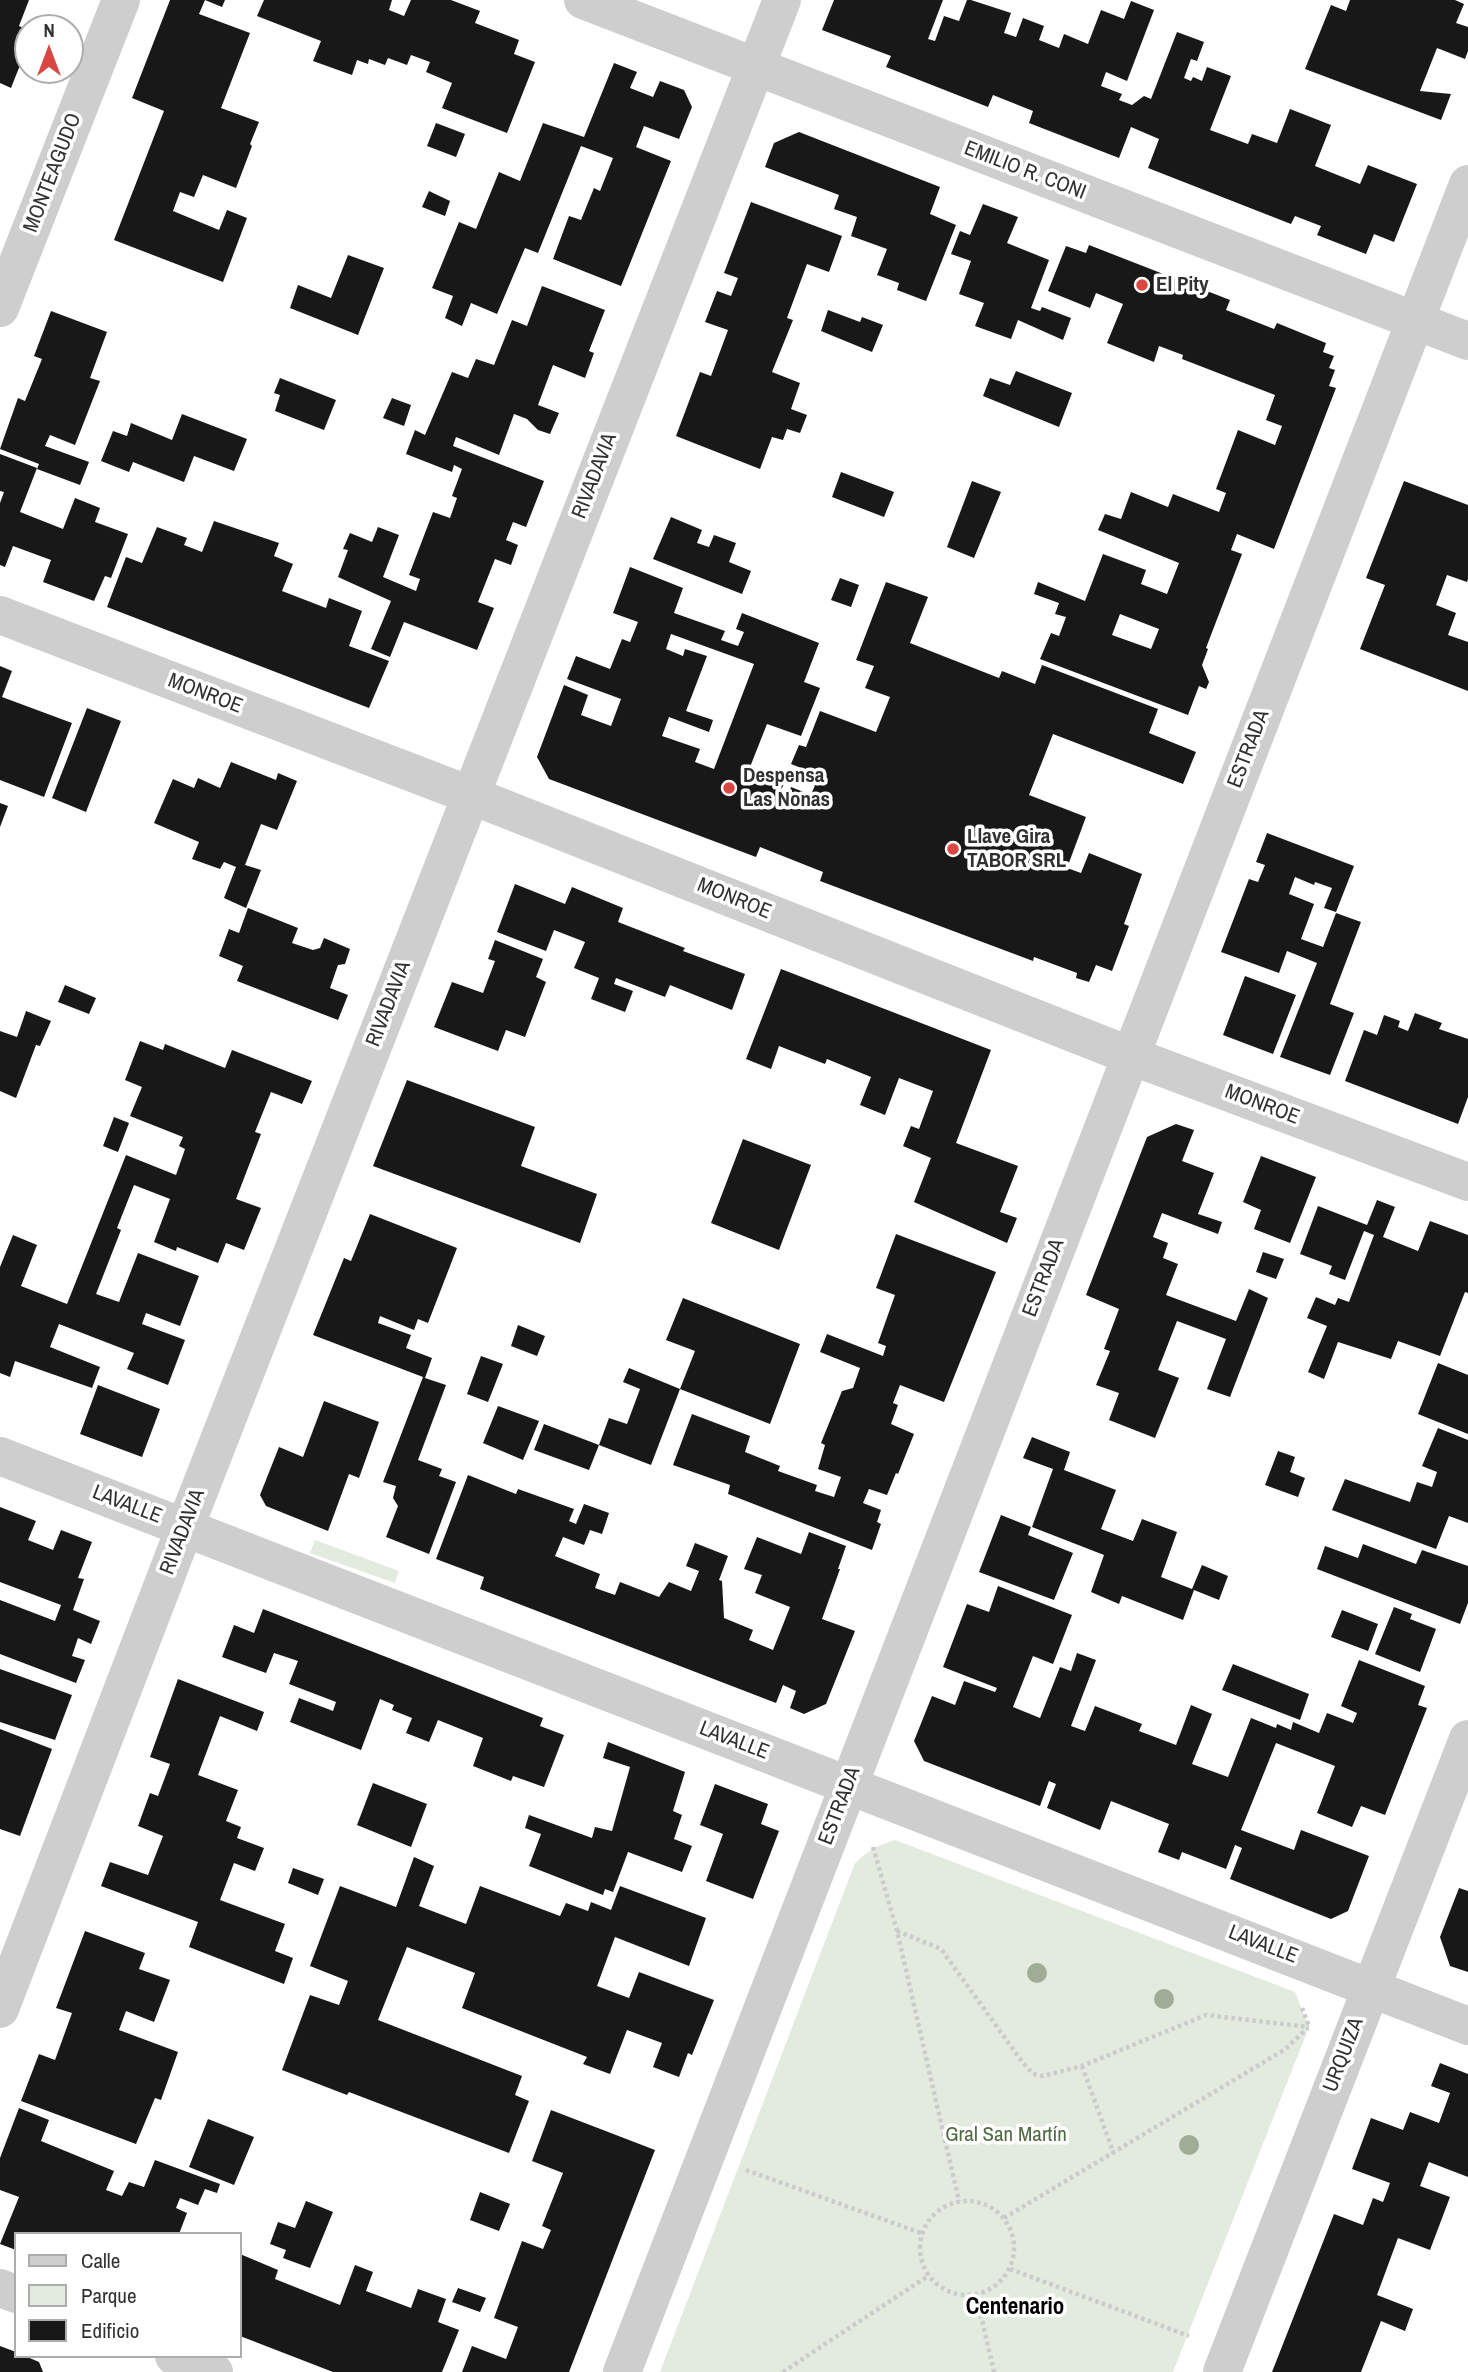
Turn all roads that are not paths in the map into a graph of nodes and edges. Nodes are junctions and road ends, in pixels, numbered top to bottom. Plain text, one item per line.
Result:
1 (121, 0) edge
2 (583, 0) edge
3 (782, 0) edge
4 (756, 67) junction
5 (1468, 184) edge
6 (0, 307) edge
7 (1415, 320) junction
8 (1468, 341) edge
9 (0, 615) edge
10 (470, 795) junction
11 (1131, 1056) junction
12 (1468, 1182) edge
13 (0, 1456) edge
14 (185, 1527) junction
15 (1468, 1739) edge
16 (848, 1785) junction
17 (1370, 1987) junction
18 (0, 2010) edge
19 (1468, 2026) edge
20 (179, 2358) edge
21 (1226, 2362) edge
22 (214, 2372) edge
23 (622, 2372) edge

1 - 6 street, MONTEAGUDO
2 - 4 street, EMILIO R. CONI
3 - 4 street, RIVADAVIA
4 - 7 street, EMILIO R. CONI
4 - 10 street, RIVADAVIA
5 - 7 street, ESTRADA
7 - 8 street, EMILIO R. CONI
7 - 11 street, ESTRADA
9 - 10 street, MONROE
10 - 11 street, MONROE
10 - 14 street, RIVADAVIA
11 - 12 street, MONROE
11 - 16 street, ESTRADA
13 - 14 street, LAVALLE
14 - 16 street, LAVALLE
14 - 18 street, RIVADAVIA
15 - 17 street, URQUIZA
16 - 17 street, LAVALLE
16 - 23 street, ESTRADA
17 - 19 street, LAVALLE
17 - 21 street, URQUIZA
20 - 22 street

